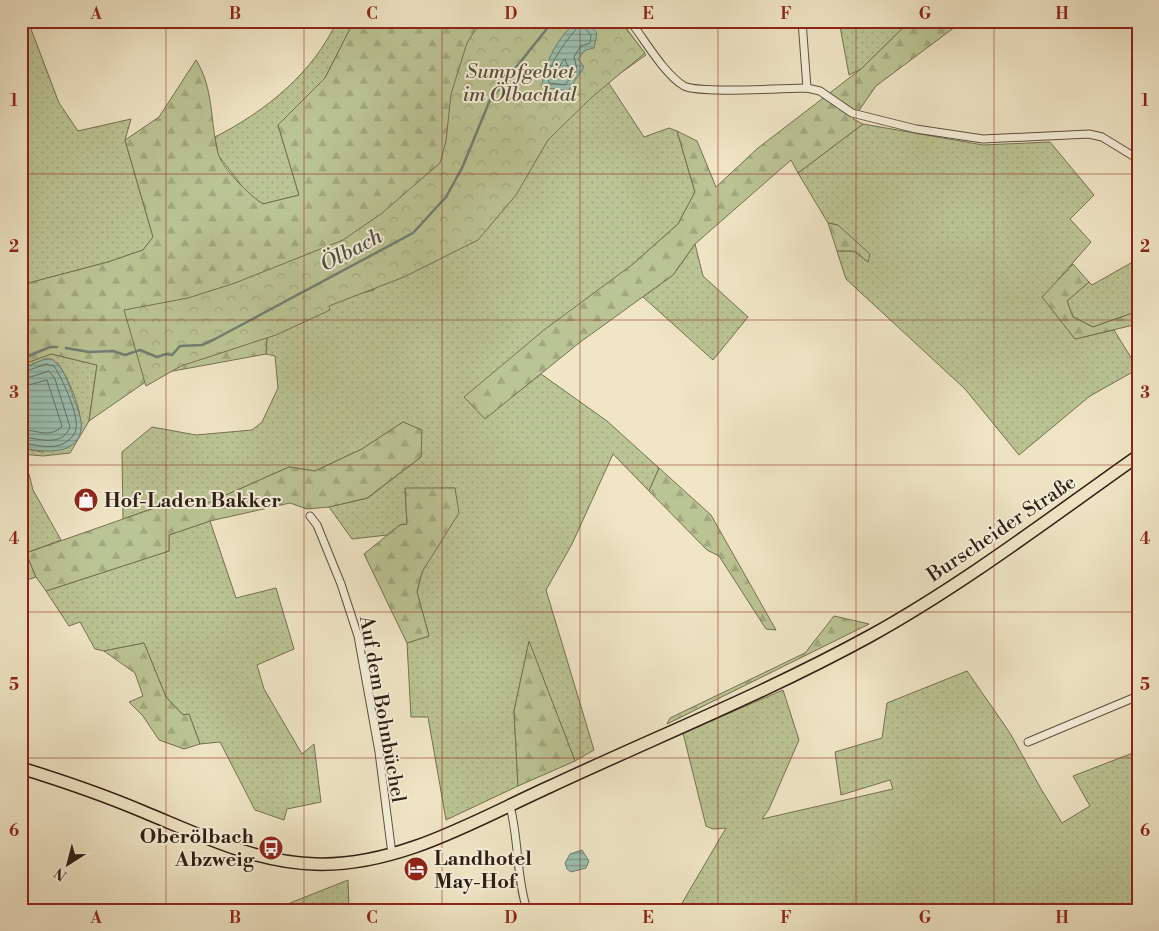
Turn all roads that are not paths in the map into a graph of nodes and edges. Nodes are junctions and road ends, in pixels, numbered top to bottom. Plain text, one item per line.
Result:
1 (630, 21) edge
2 (802, 21) edge
3 (807, 88) junction
4 (1138, 159) edge
5 (1138, 456) edge
6 (310, 516) dead end
7 (1138, 696) edge
8 (1028, 742) dead end
9 (21, 768) edge
10 (510, 806) junction
11 (392, 854) junction
12 (528, 910) edge

1 - 3 street
2 - 3 street
3 - 4 street
5 - 10 main road, Burscheider Straße
6 - 11 street, Auf dem Bohnbüchel
7 - 8 street
9 - 11 main road
10 - 11 main road
10 - 12 street

